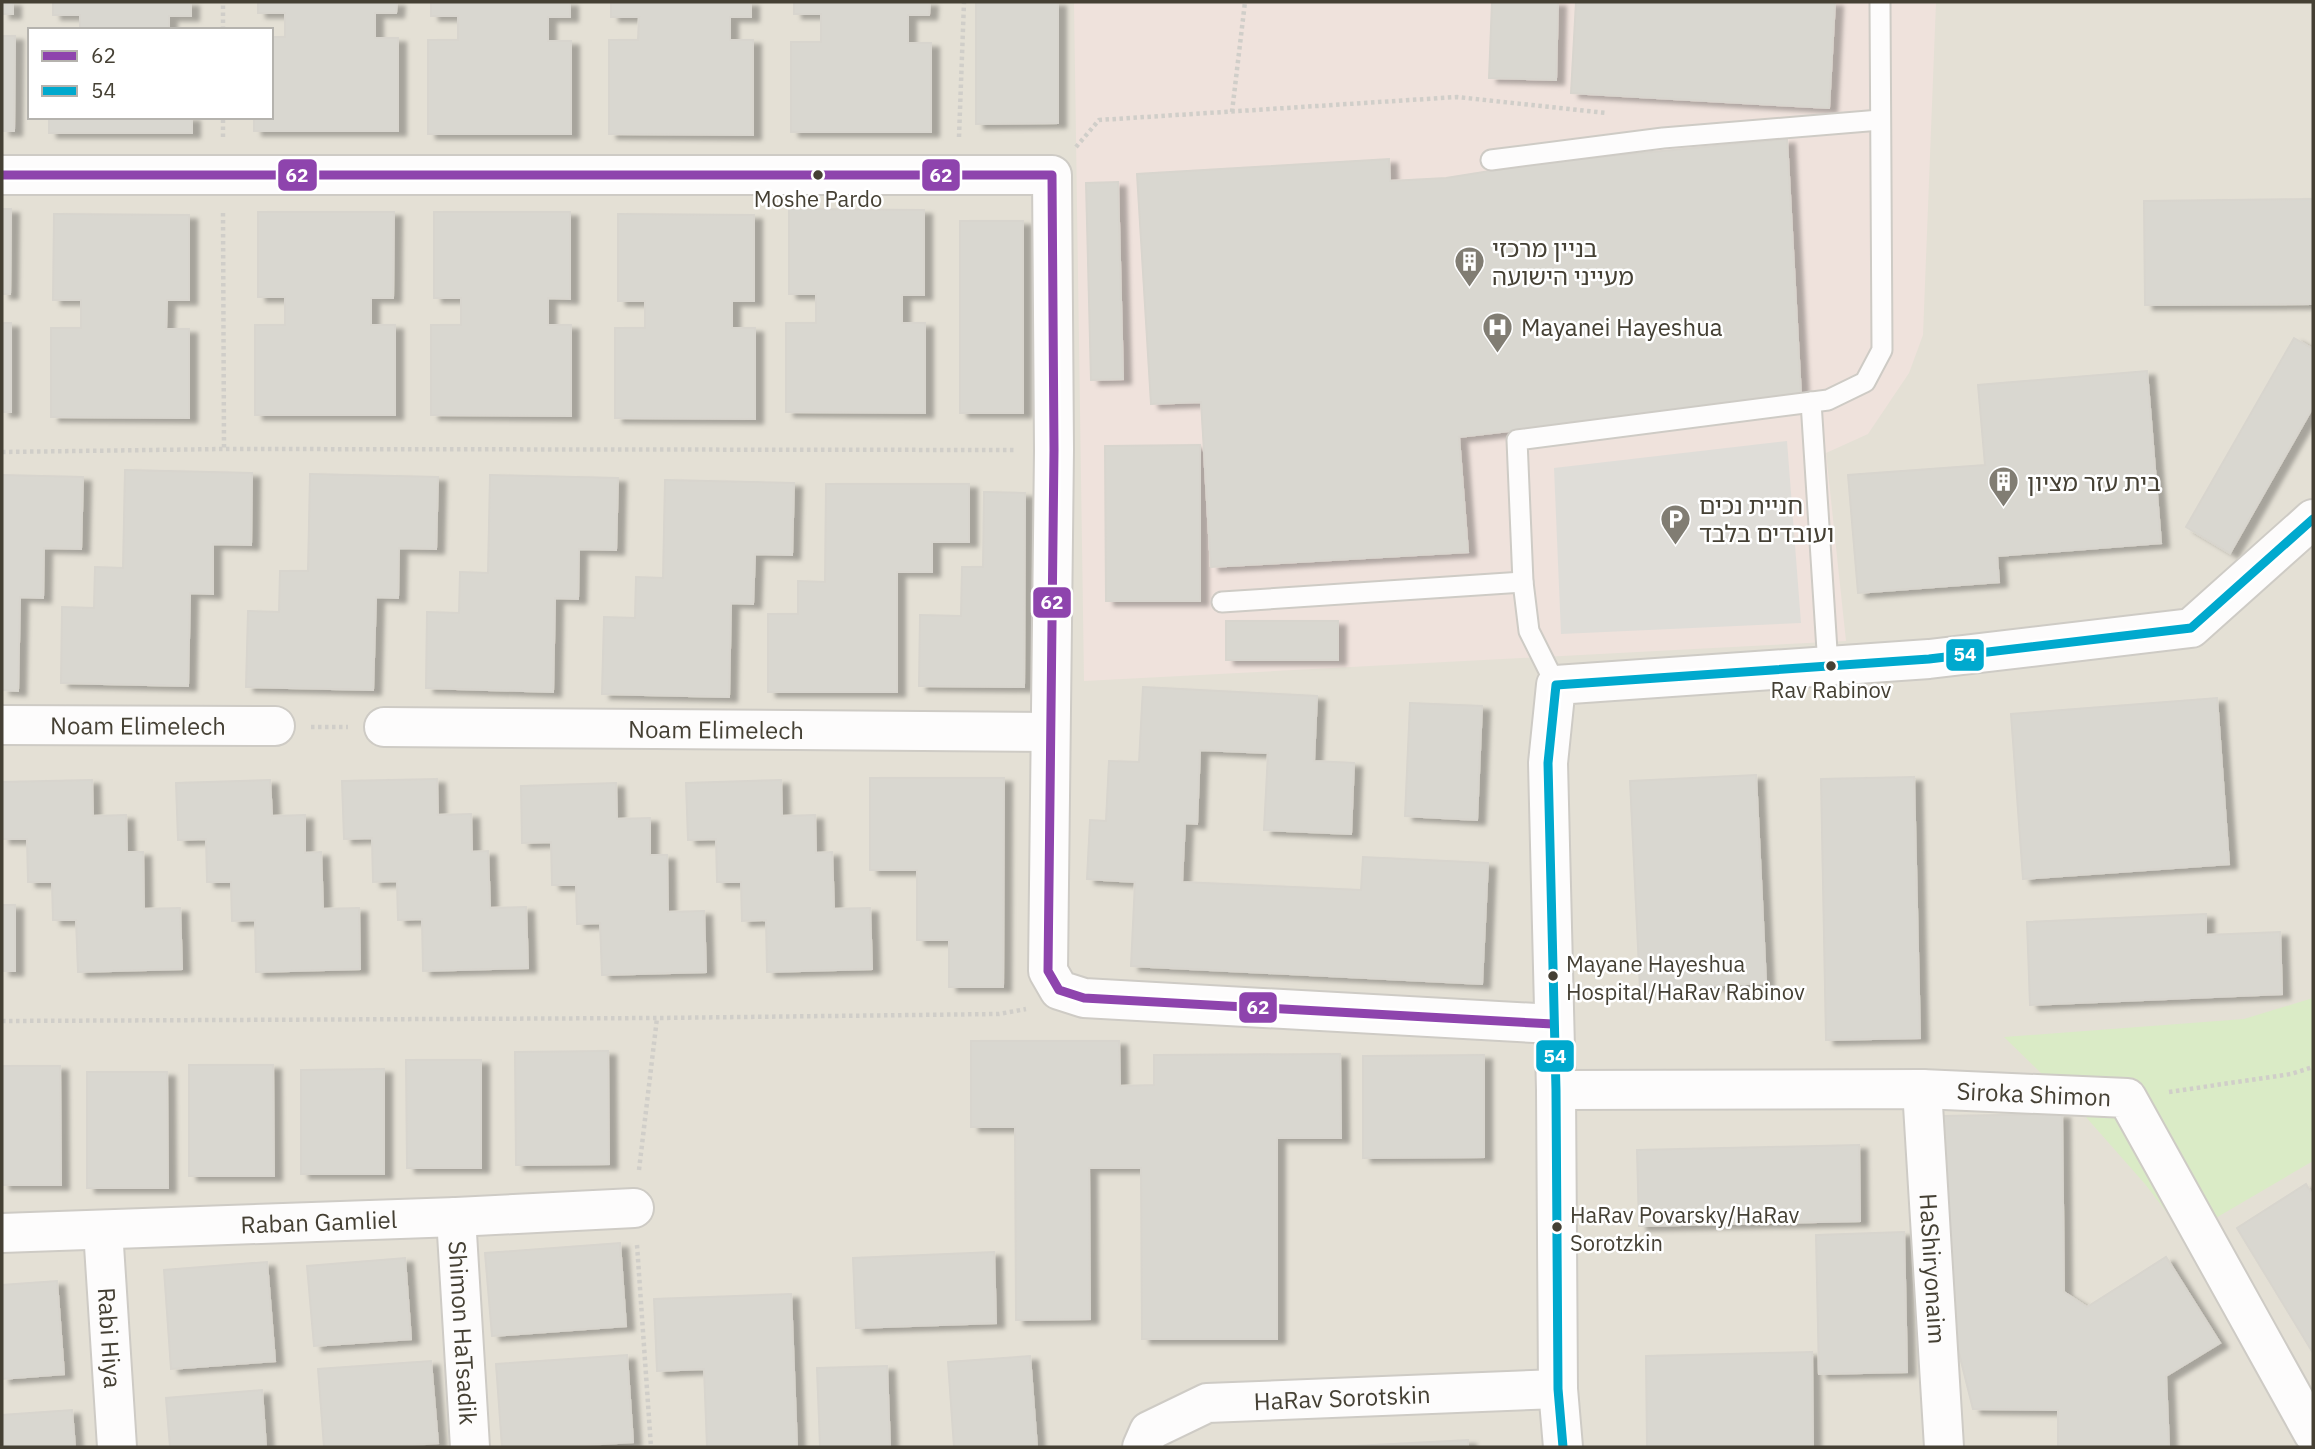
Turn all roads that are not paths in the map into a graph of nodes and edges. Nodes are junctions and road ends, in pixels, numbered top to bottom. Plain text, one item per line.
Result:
1 (1880, 2) edge
2 (1880, 120) junction
3 (1491, 160) dead end
4 (2, 175) edge
5 (1811, 402) junction
6 (2313, 519) edge
7 (1523, 582) junction
8 (1222, 602) dead end
9 (1828, 666) junction
10 (1556, 685) junction
11 (2, 725) edge
12 (275, 726) road end
13 (384, 727) road end
14 (1050, 732) junction
15 (1553, 1024) junction
16 (1922, 1089) junction
17 (1556, 1090) junction
18 (634, 1208) road end
19 (456, 1217) junction
20 (103, 1230) junction
21 (2, 1233) edge
22 (1558, 1389) junction
23 (2313, 1433) edge
24 (117, 1447) edge
25 (470, 1447) edge
26 (1142, 1447) edge
27 (1563, 1447) edge
28 (1944, 1447) edge

1 - 2 lane
2 - 3 lane
2 - 5 lane
4 - 14 street
5 - 7 lane
5 - 9 lane
6 - 9 street
7 - 8 lane
7 - 10 lane
9 - 10 street
10 - 15 street
11 - 12 street, Noam Elimelech
13 - 14 street, Noam Elimelech
14 - 15 street
15 - 17 street
16 - 17 street, Siroka Shimon
16 - 23 street, Siroka Shimon
16 - 28 street, HaShiryonaim
17 - 22 street
18 - 19 street, Raban Gamliel
19 - 20 street, Raban Gamliel
19 - 25 street, Shimon HaTsadik
20 - 21 street, Raban Gamliel
20 - 24 street, Rabi Hiya
22 - 26 street, HaRav Sorotskin
22 - 27 street

